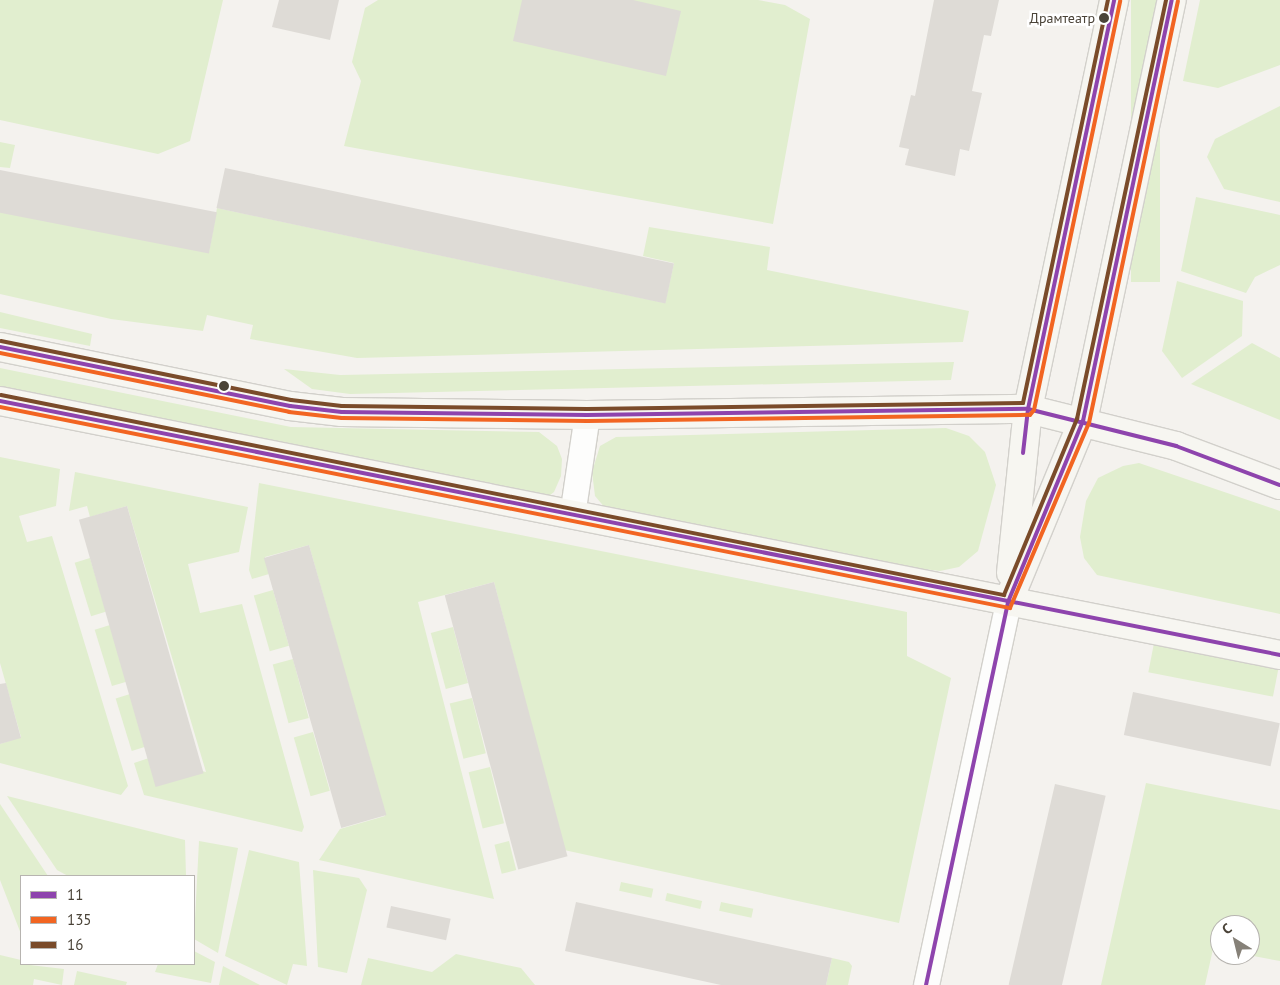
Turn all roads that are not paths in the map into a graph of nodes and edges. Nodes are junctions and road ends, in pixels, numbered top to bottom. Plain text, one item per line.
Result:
1 (1114, 0) edge
2 (1172, 0) edge
3 (0, 347) edge
4 (0, 401) edge
5 (1028, 409) junction
6 (587, 415) junction
7 (1083, 421) junction
8 (1280, 485) edge
9 (572, 516) junction
10 (1008, 602) junction
11 (1280, 655) edge
12 (926, 985) edge

1 - 5 main road
2 - 7 main road
3 - 6 main road
4 - 9 main road
5 - 6 main road
5 - 7 main road
5 - 10 main road
6 - 9 street
7 - 8 main road
7 - 10 main road
9 - 10 main road
10 - 11 main road
10 - 12 street

